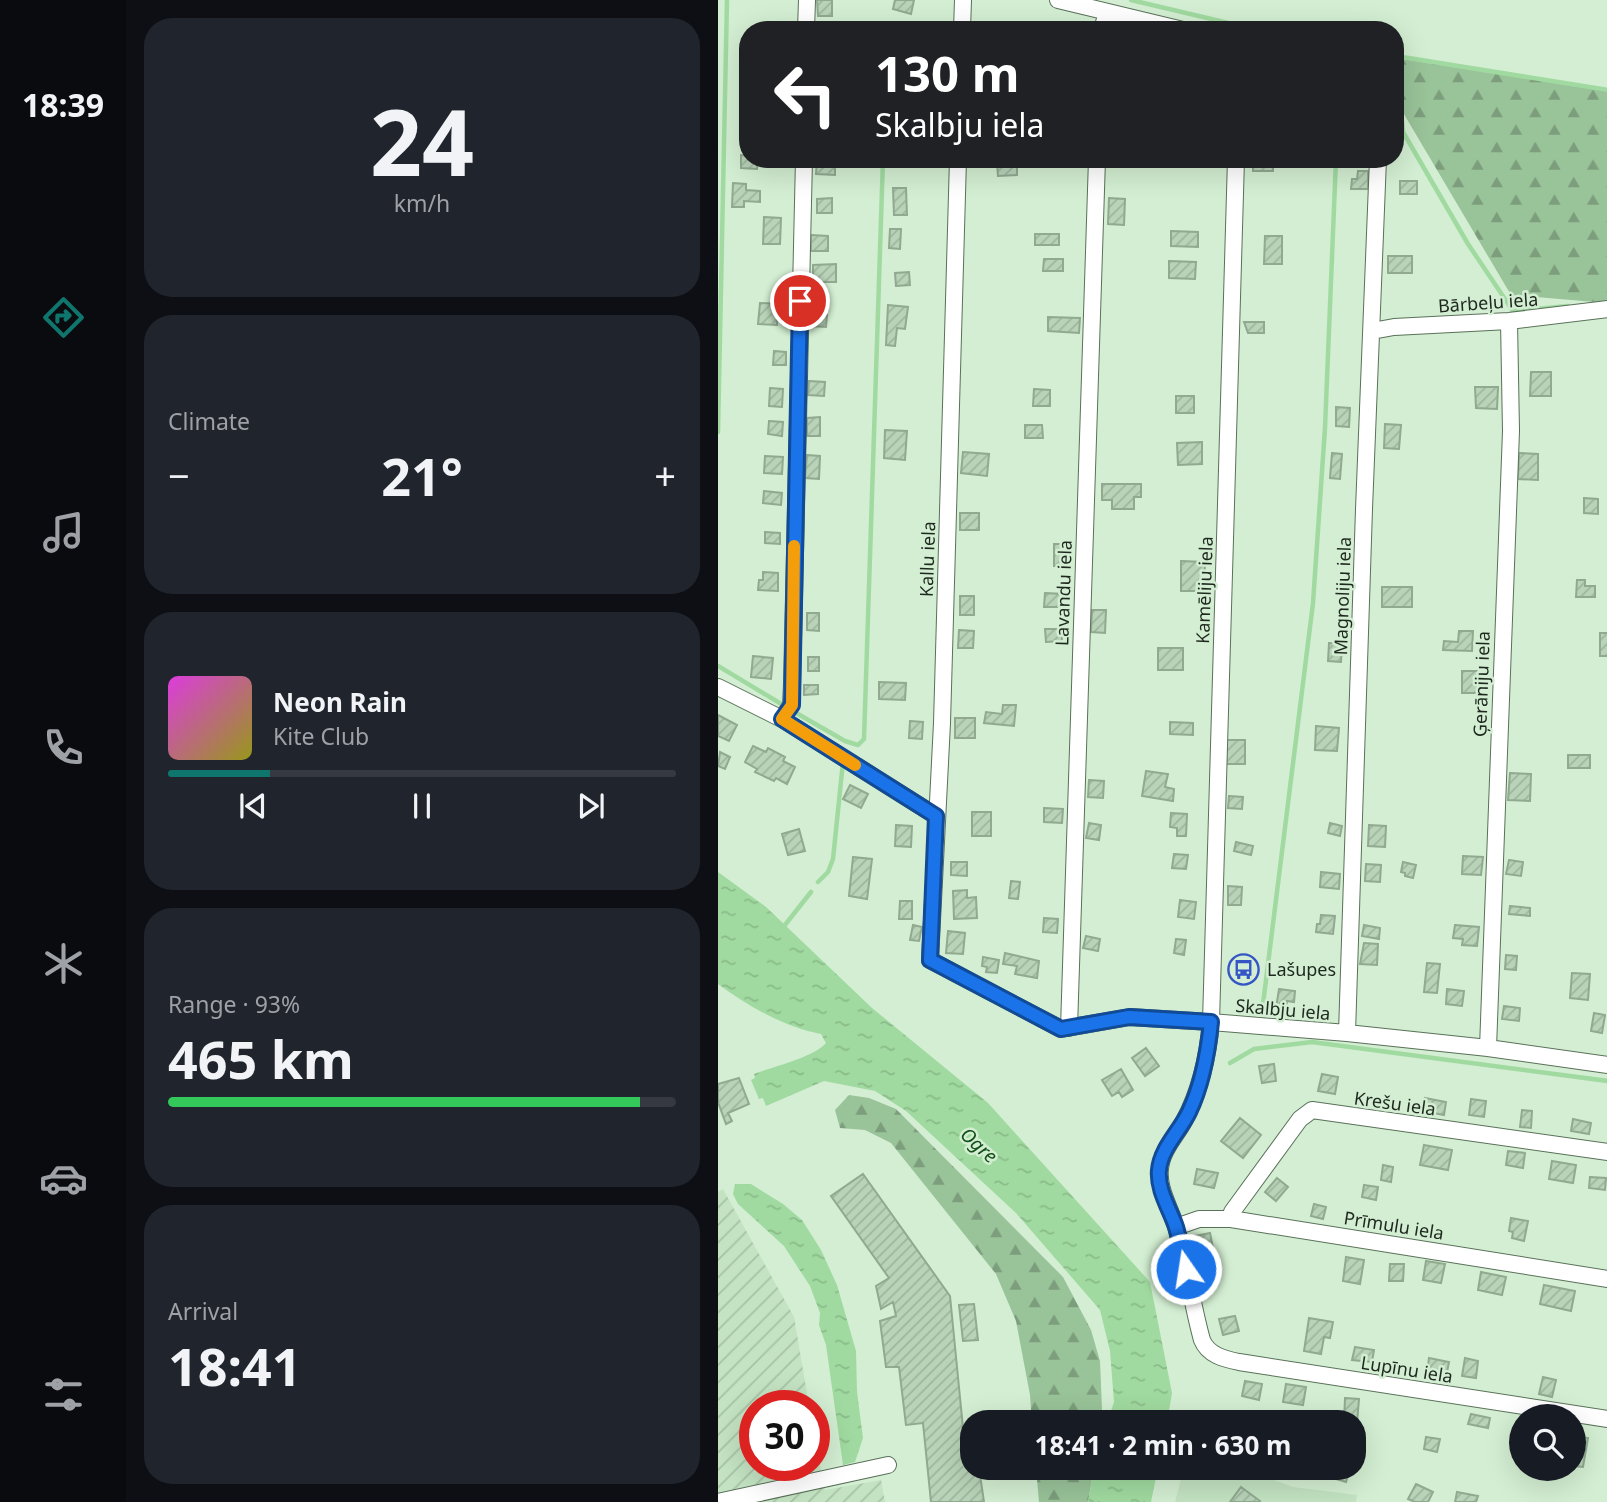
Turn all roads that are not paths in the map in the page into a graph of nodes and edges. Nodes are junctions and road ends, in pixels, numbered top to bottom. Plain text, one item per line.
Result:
1 (807, 0) edge
2 (963, 0) edge
3 (1058, 0) edge
4 (1108, 12) junction
5 (806, 21) edge
6 (962, 21) edge
7 (1105, 21) edge
8 (1146, 21) edge
9 (804, 168) edge
10 (958, 168) edge
11 (1097, 168) edge
12 (1236, 168) edge
13 (1378, 168) edge
14 (1608, 309) edge
15 (1509, 321) junction
16 (1372, 331) junction
17 (718, 687) edge
18 (782, 719) junction
19 (936, 816) junction
20 (930, 960) joint
21 (1211, 1022) junction
22 (1069, 1028) junction
23 (1347, 1033) junction
24 (1488, 1048) junction
25 (1608, 1065) edge
26 (1608, 1152) edge
27 (1231, 1219) junction
28 (1176, 1227) junction
29 (1608, 1279) edge
30 (1205, 1347) joint
31 (1608, 1419) edge
32 (888, 1465) dead end
33 (719, 1502) edge

1 - 5 street
2 - 6 street
3 - 4 street
4 - 7 street
4 - 8 street
9 - 18 street
10 - 19 street, Kallu iela
11 - 22 street, Lavandu iela
12 - 21 street, Kamēliju iela
13 - 16 street, Magnoliju iela
14 - 15 street, Bārbeļu iela
15 - 16 street, Bārbeļu iela
15 - 24 street, Ģerāniju iela
16 - 23 street, Magnoliju iela
17 - 18 street
18 - 19 street
19 - 20 street, Kallu iela
20 - 22 street, Skalbju iela
21 - 22 street, Skalbju iela
21 - 23 street, Skalbju iela
21 - 28 street, Kamēliju iela
23 - 24 street, Skalbju iela
24 - 25 street, Skalbju iela
26 - 27 street, Krešu iela
27 - 28 street, Prīmulu iela
27 - 29 street, Prīmulu iela
28 - 30 street, Kamēliju iela
30 - 31 street, Lupīnu iela
32 - 33 street

